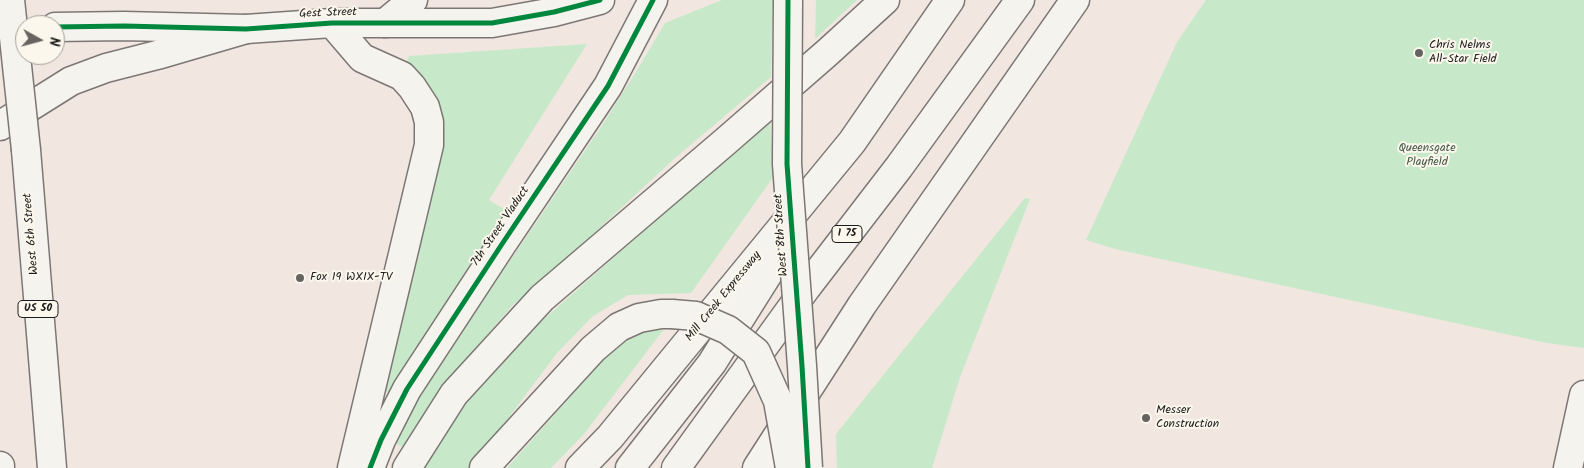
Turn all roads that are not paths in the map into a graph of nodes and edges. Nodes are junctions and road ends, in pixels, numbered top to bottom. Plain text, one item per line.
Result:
1 (10, 0) edge
2 (413, 0) edge
3 (600, 0) edge
4 (653, 0) edge
5 (788, 0) edge
6 (885, 0) edge
7 (950, 0) edge
8 (1020, 0) edge
9 (1075, 0) edge
10 (332, 23) junction
11 (385, 23) junction
12 (65, 26) edge
13 (0, 27) edge
14 (15, 27) edge
15 (246, 29) junction
16 (0, 126) edge
17 (852, 142) junction
18 (1584, 395) edge
19 (52, 468) edge
20 (352, 468) edge
21 (370, 468) edge
22 (407, 468) edge
23 (484, 468) edge
24 (580, 468) edge
25 (630, 468) edge
26 (676, 468) edge
27 (757, 468) edge
28 (790, 468) edge
29 (808, 468) edge
30 (1568, 468) edge

1 - 19 main road, West 6th Street / US 50, bridge
2 - 11 main road
3 - 11 main road, Gest Street
4 - 21 main road, 7th Street Viaduct
5 - 29 main road, West 8th Street, bridge
6 - 22 main road
7 - 17 main road, Mill Creek Expressway
8 - 26 main road, I 75
9 - 27 main road
10 - 11 main road, Gest Street
10 - 15 main road, Gest Street
10 - 20 main road
12 - 15 main road, Gest Street
13 - 14 main road
15 - 16 main road
17 - 24 main road, Mill Creek Expressway
17 - 25 main road
18 - 30 main road
23 - 28 main road, bridge

